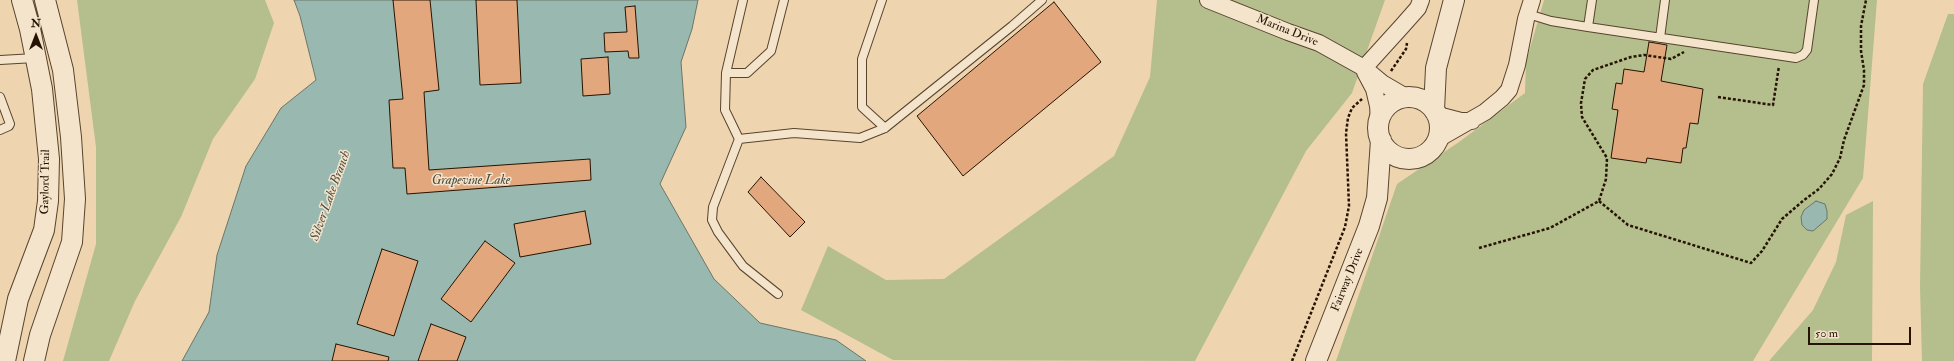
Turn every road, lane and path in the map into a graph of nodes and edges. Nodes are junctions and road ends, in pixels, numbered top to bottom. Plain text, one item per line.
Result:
1 (22, 0) edge
2 (46, 0) edge
3 (743, 0) edge
4 (784, 0) edge
5 (882, 0) edge
6 (1042, 0) edge
7 (1208, 0) edge
8 (1421, 0) edge
9 (1454, 0) edge
10 (1592, 0) edge
11 (1665, 0) edge
12 (1814, 0) edge
13 (1866, 0) edge
14 (1530, 7) edge
15 (1403, 25) junction
16 (1588, 27) junction
17 (1660, 38) junction
18 (1691, 43) junction
19 (59, 53) junction
20 (1780, 56) junction
21 (36, 58) junction
22 (0, 60) edge
23 (1364, 68) junction
24 (1436, 68) junction
25 (726, 74) junction
26 (1378, 86) junction
27 (0, 97) edge
28 (1411, 97) junction
29 (1718, 97) dead end
30 (1436, 112) junction
31 (1379, 120) junction
32 (1472, 120) junction
33 (885, 128) junction
34 (0, 130) edge
35 (739, 140) junction
36 (1381, 140) junction
37 (1438, 140) junction
38 (1412, 158) junction
39 (1377, 198) junction
40 (1599, 201) junction
41 (1479, 248) dead end
42 (778, 294) dead end
43 (4, 357) edge
44 (34, 361) edge
45 (1292, 361) edge
46 (1316, 361) edge

1 - 21 street, Gaylord Trail
2 - 19 street
3 - 25 lane
4 - 25 lane
5 - 33 lane
6 - 33 lane
7 - 23 street, Marina Drive
8 - 15 street
9 - 24 street
10 - 16 lane
11 - 17 lane
12 - 20 lane
13 - 40 path
14 - 16 lane
14 - 32 street
15 - 23 street
15 - 26 path
16 - 17 lane
17 - 18 lane
18 - 20 lane
18 - 40 path
19 - 21 street
19 - 44 street
20 - 29 path
21 - 22 lane
21 - 43 street, Gaylord Trail
23 - 26 street, Marina Drive
24 - 28 street
24 - 30 street
25 - 35 lane
26 - 28 street, Marina Drive
26 - 31 street
26 - 45 path
27 - 34 lane
28 - 30 street
28 - 31 street
30 - 32 street
30 - 37 street
31 - 36 street, Fairway Drive
32 - 37 street
33 - 35 lane
35 - 42 lane
36 - 38 street
36 - 39 street, Fairway Drive
37 - 38 street, Fairway Drive
38 - 39 street, Fairway Drive
39 - 46 street, Fairway Drive
40 - 41 path
43 - 44 street

